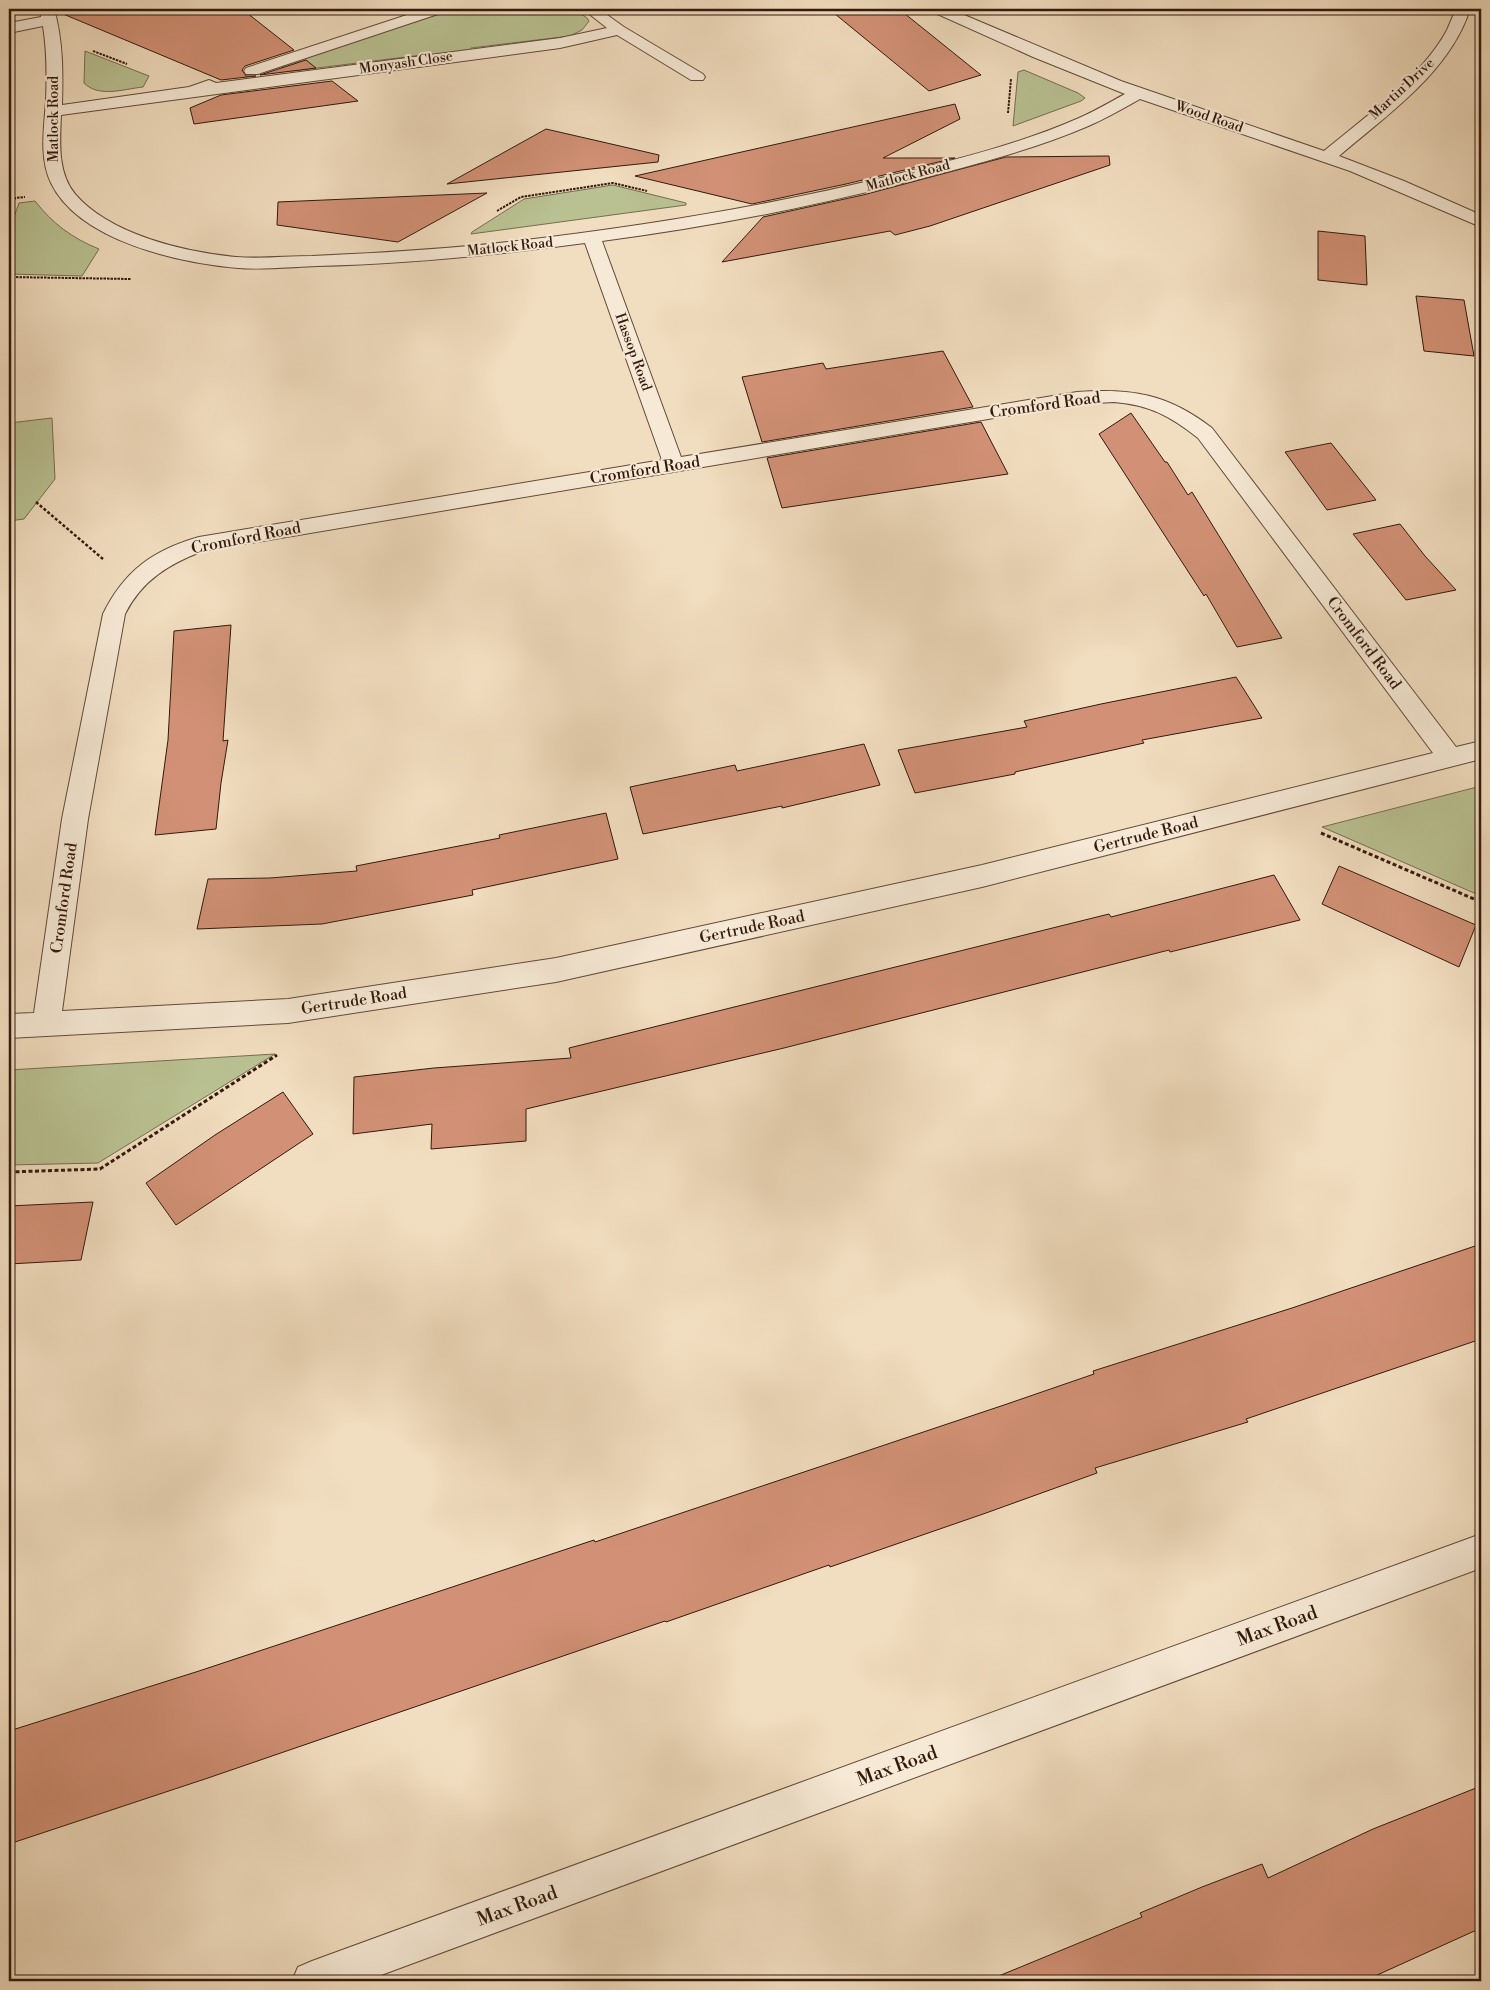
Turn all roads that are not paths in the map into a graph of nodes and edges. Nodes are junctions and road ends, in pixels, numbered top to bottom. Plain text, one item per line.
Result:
1 (438, 9) edge
2 (590, 9) edge
3 (938, 9) edge
4 (1466, 17) edge
5 (50, 21) edge
6 (9, 28) edge
7 (619, 30) junction
8 (697, 77) dead end
9 (192, 91) junction
10 (1139, 93) junction
11 (53, 111) junction
12 (1326, 158) junction
13 (1481, 222) edge
14 (592, 238) junction
15 (674, 466) junction
16 (1481, 750) edge
17 (1451, 758) junction
18 (46, 1025) junction
19 (9, 1026) edge
20 (1481, 1551) edge
21 (312, 1981) edge

1 - 9 street, Monyash Close
2 - 7 street
3 - 10 street, Wood Road
4 - 12 street, Martin Drive
5 - 6 street
5 - 11 street, Matlock Road
7 - 8 street
7 - 9 street, Monyash Close
9 - 11 street, Monyash Close
10 - 12 street, Wood Road
10 - 14 street, Matlock Road
11 - 14 street, Matlock Road
12 - 13 street, Wood Road
14 - 15 street, Hassop Road
15 - 17 street, Cromford Road
15 - 18 street, Cromford Road
16 - 17 street, Gertrude Road
17 - 18 street, Gertrude Road
18 - 19 street, Gertrude Road
20 - 21 street, Max Road

